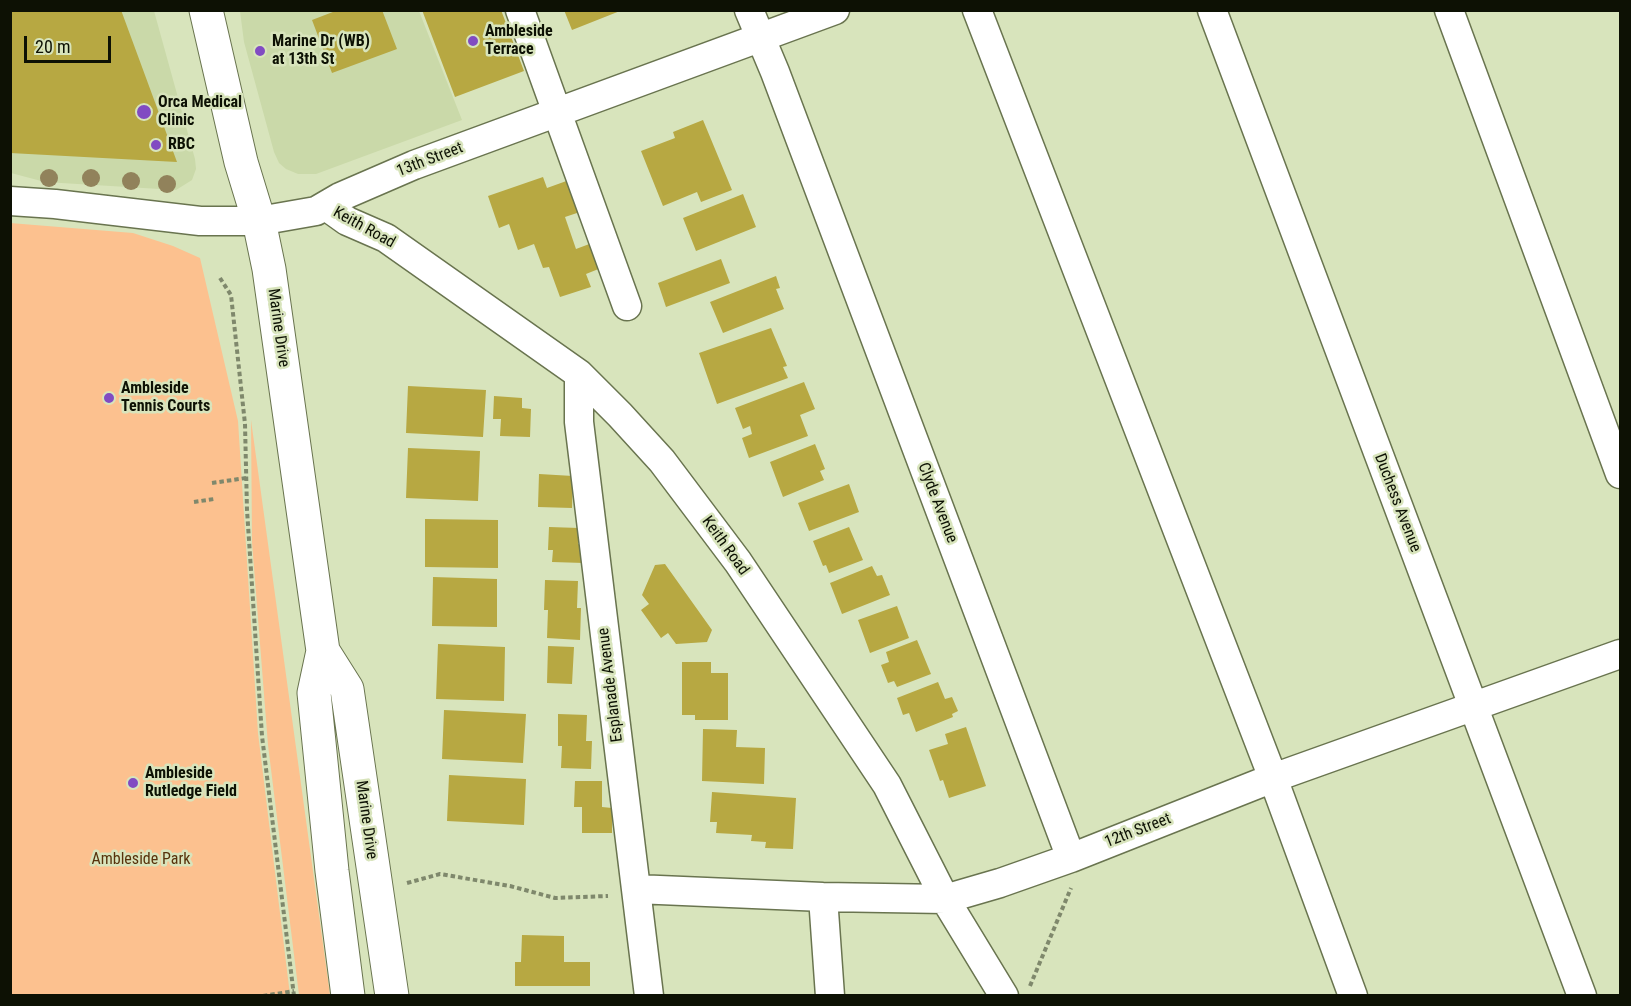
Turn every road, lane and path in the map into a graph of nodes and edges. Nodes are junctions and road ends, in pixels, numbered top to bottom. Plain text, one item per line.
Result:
1 (206, 10) edge
2 (520, 10) edge
3 (749, 10) edge
4 (835, 10) edge
5 (977, 10) edge
6 (1212, 10) edge
7 (1449, 10) edge
8 (760, 38) junction
9 (556, 112) junction
10 (10, 201) edge
11 (326, 206) junction
12 (259, 221) junction
13 (220, 278) dead end
14 (627, 306) dead end
15 (579, 374) junction
16 (1620, 474) edge
17 (246, 478) junction
18 (212, 483) dead end
19 (214, 500) dead end
20 (194, 502) dead end
21 (323, 651) junction
22 (1620, 654) edge
23 (1474, 708) junction
24 (1273, 778) junction
25 (1071, 858) junction
26 (398, 886) dead end
27 (636, 889) junction
28 (823, 897) junction
29 (945, 899) junction
30 (294, 993) edge
31 (1016, 995) edge
32 (263, 996) edge
33 (348, 996) edge
34 (392, 996) edge
35 (650, 996) edge
36 (830, 996) edge
37 (1353, 996) edge
38 (1582, 996) edge

1 - 12 main road, Marine Drive
2 - 9 street
3 - 8 street, Clyde Avenue
4 - 8 street, 13th Street
5 - 24 street
6 - 23 street, Duchess Avenue
7 - 16 street
8 - 9 street, 13th Street
8 - 25 street, Clyde Avenue
9 - 11 street, 13th Street
9 - 14 street
10 - 12 street, 13th Street
11 - 12 street, 13th Street
11 - 15 street, Keith Road
12 - 21 main road, Marine Drive
13 - 17 path
15 - 27 street, Esplanade Avenue
15 - 29 street, Keith Road
17 - 18 path
17 - 30 path
19 - 20 path
21 - 33 main road, Marine Drive
21 - 34 main road, Marine Drive
22 - 23 street, 12th Street
23 - 24 street, 12th Street
23 - 38 street, Duchess Avenue
24 - 25 street, 12th Street
24 - 37 street
25 - 29 street, 12th Street
25 - 31 path
26 - 27 path
27 - 28 street, 12th Street
27 - 35 street, Esplanade Avenue
28 - 29 street, 12th Street
28 - 36 street
29 - 31 street, Keith Road
30 - 32 path

